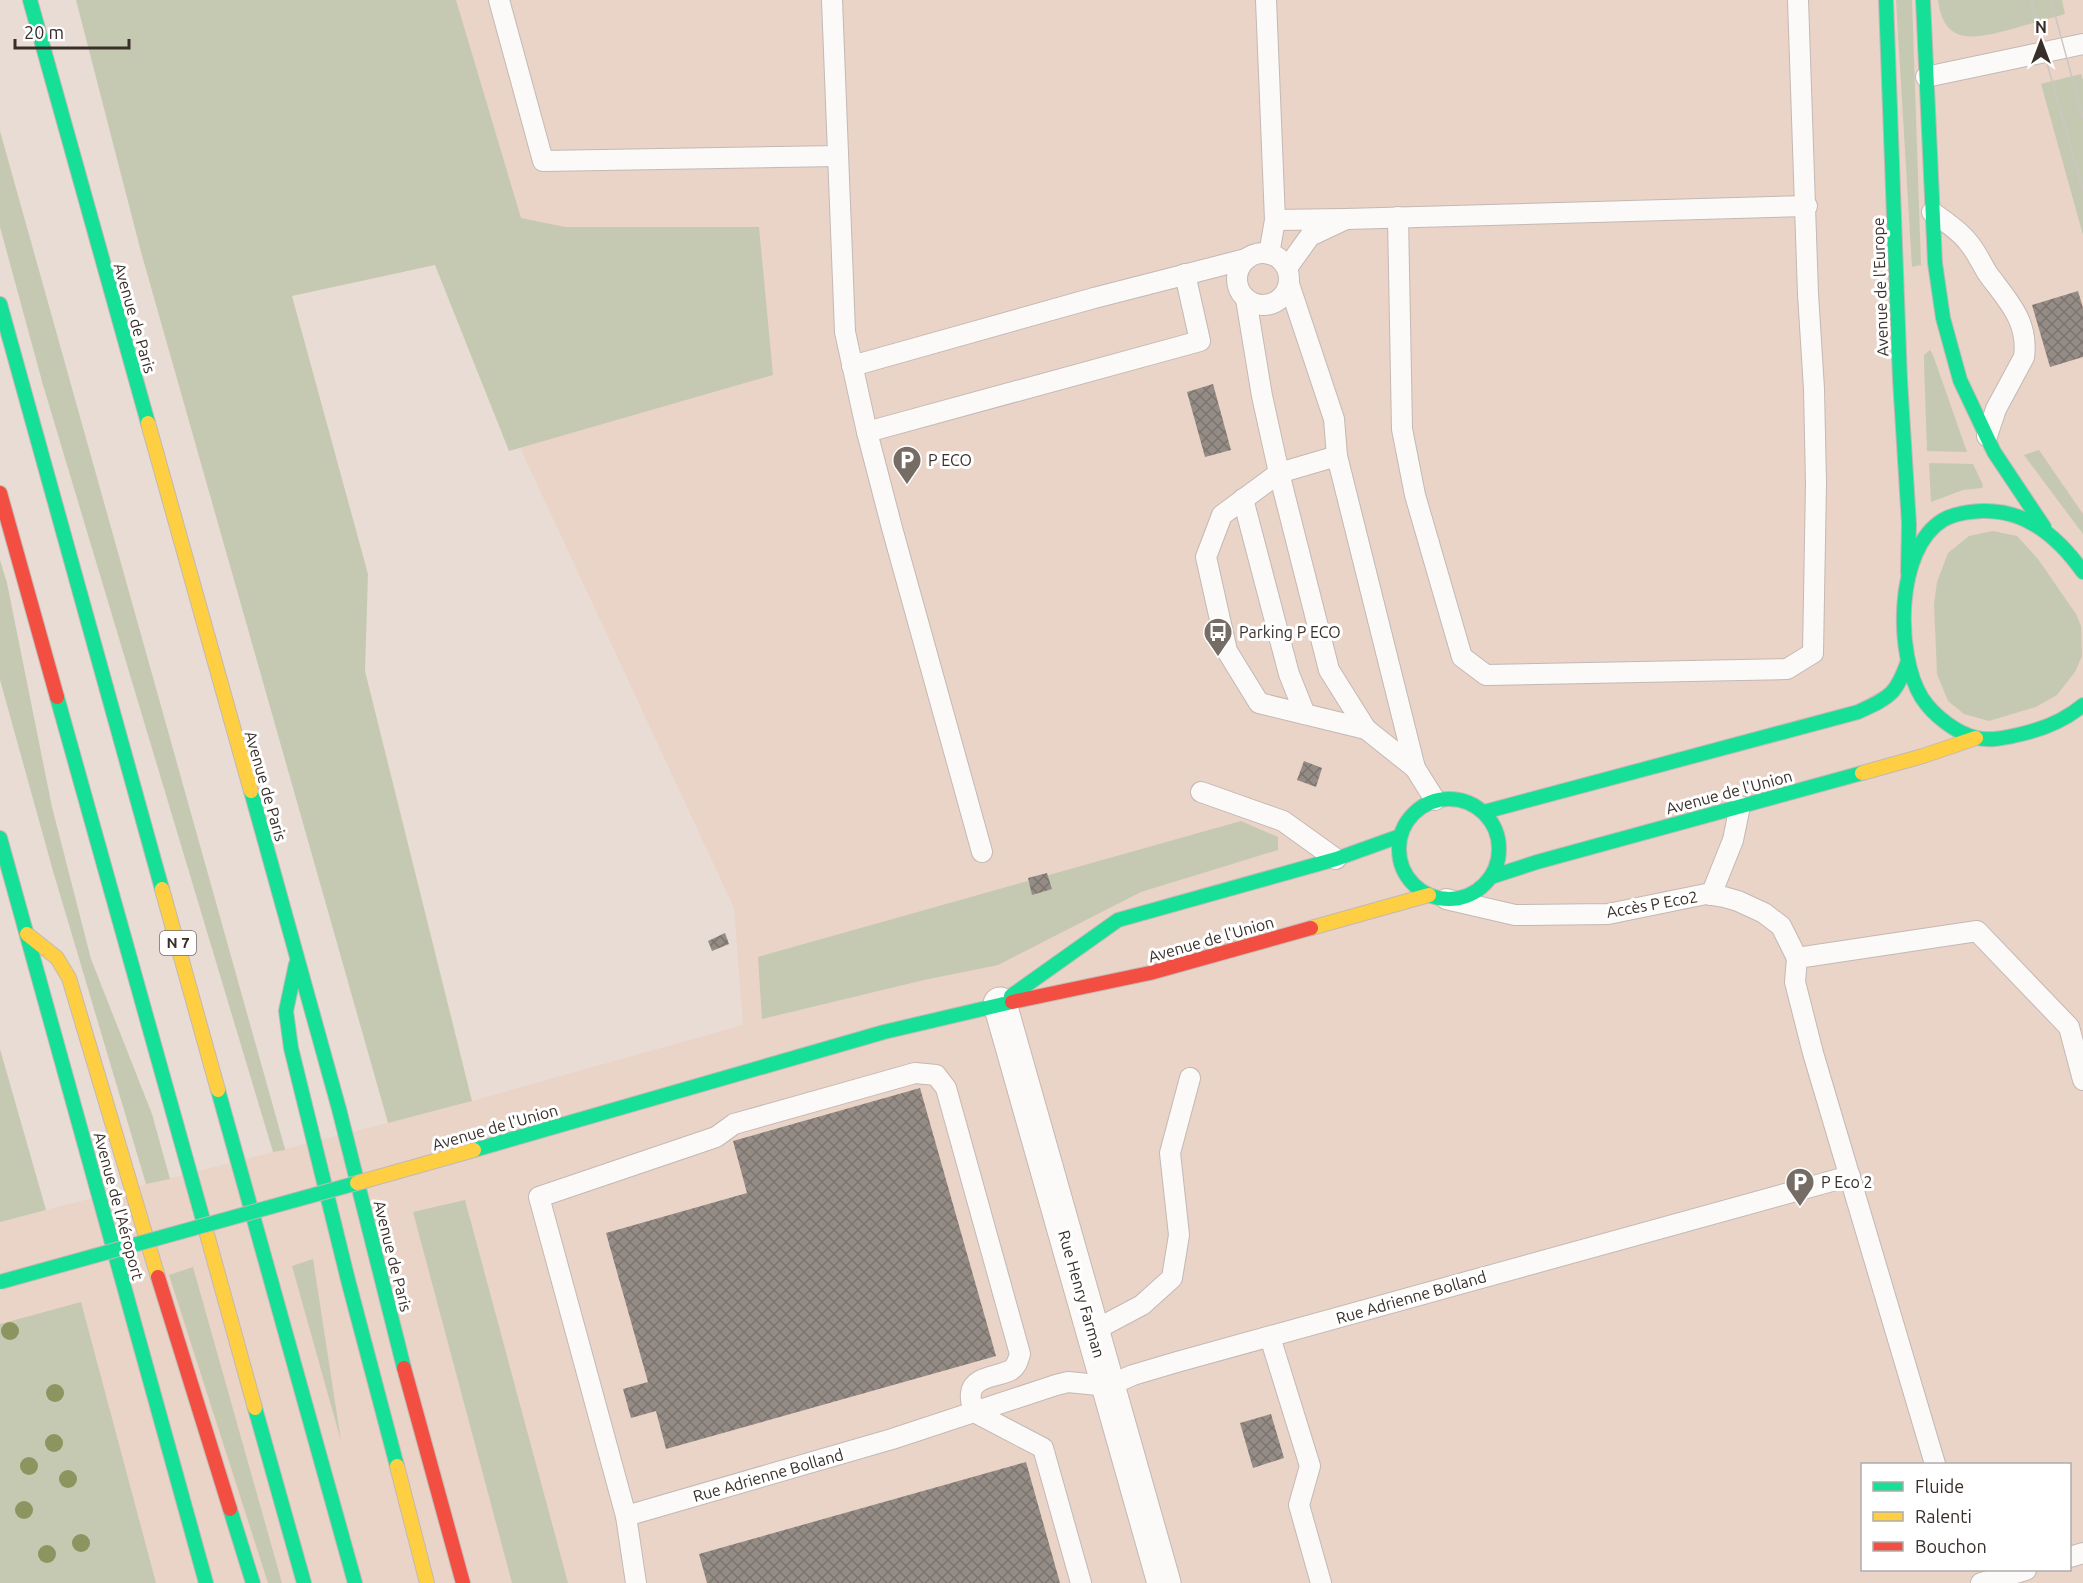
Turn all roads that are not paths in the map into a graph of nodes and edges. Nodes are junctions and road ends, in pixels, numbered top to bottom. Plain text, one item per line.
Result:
1 (30, 0) edge
2 (499, 0) edge
3 (832, 0) edge
4 (1266, 0) edge
5 (1798, 0) edge
6 (1886, 0) edge
7 (1923, 0) edge
8 (2083, 44) edge
9 (1926, 77) junction
10 (838, 156) junction
11 (1807, 206) junction
12 (1932, 212) junction
13 (1398, 217) junction
14 (1346, 219) junction
15 (1275, 220) junction
16 (1269, 254) junction
17 (1246, 259) junction
18 (1185, 274) junction
19 (1288, 276) junction
20 (1246, 299) junction
21 (0, 304) edge
22 (852, 366) junction
23 (867, 432) junction
24 (1987, 436) junction
25 (1337, 456) junction
26 (1279, 472) junction
27 (0, 493) edge
28 (1243, 499) junction
29 (2044, 527) junction
30 (1908, 572) junction
31 (2083, 572) edge
32 (1908, 662) junction
33 (2081, 710) edge
34 (1305, 714) junction
35 (1366, 729) junction
36 (1976, 738) junction
37 (1415, 768) junction
38 (1201, 792) dead end
39 (1435, 800) junction
40 (1740, 806) junction
41 (1484, 812) junction
42 (1400, 836) junction
43 (0, 838) edge
44 (982, 852) dead end
45 (1336, 859) junction
46 (1491, 877) junction
47 (1711, 895) junction
48 (1437, 897) junction
49 (27, 934) junction
50 (1797, 958) junction
51 (297, 959) junction
52 (1000, 1004) junction
53 (1190, 1078) dead end
54 (2083, 1080) edge
55 (1850, 1176) junction
56 (0, 1282) edge
57 (1093, 1331) junction
58 (1270, 1336) junction
59 (1108, 1386) junction
60 (974, 1412) junction
61 (1935, 1463) edge
62 (626, 1516) junction
63 (2018, 1571) edge
64 (206, 1583) edge
65 (253, 1583) edge
66 (304, 1583) edge
67 (354, 1583) edge
68 (427, 1583) edge
69 (463, 1583) edge
70 (636, 1583) edge
71 (1081, 1583) edge
72 (1164, 1583) edge
73 (1321, 1583) edge
74 (1979, 1583) edge

1 - 51 main road, Avenue de Paris
2 - 10 lane
3 - 10 lane
4 - 15 lane
5 - 11 lane
6 - 30 main road, Avenue de l'Europe
7 - 9 main road
8 - 9 lane
9 - 12 main road
10 - 22 lane
11 - 13 lane
11 - 13 lane
12 - 24 main road
12 - 24 lane
13 - 14 lane
14 - 15 lane
14 - 19 lane
15 - 16 lane
16 - 17 lane
16 - 19 lane
17 - 18 lane
17 - 20 lane
18 - 22 lane
18 - 23 lane
19 - 20 lane
19 - 25 lane
20 - 26 lane
21 - 67 main road, N 7
22 - 23 lane
23 - 44 lane
24 - 29 main road
25 - 26 lane
25 - 37 lane
26 - 28 lane
26 - 35 lane
27 - 66 main road
28 - 34 lane
28 - 34 lane
29 - 30 main road
29 - 31 main road
30 - 32 main road
32 - 36 main road
32 - 41 main road
33 - 36 main road
34 - 35 lane
35 - 37 lane
36 - 40 main road, Avenue de l'Union
37 - 39 lane
38 - 45 lane
39 - 41 main road
39 - 42 main road
40 - 46 main road, Avenue de l'Union
40 - 47 lane
41 - 46 main road
42 - 45 main road, Avenue de l'Union
42 - 48 main road
43 - 49 main road, Avenue de l'Aéroport
45 - 52 main road, Avenue de l'Union
46 - 48 main road, Avenue de l'Union
47 - 48 lane, Accès P Eco2
47 - 50 lane, Accès P Eco2
48 - 52 main road, Avenue de l'Union
49 - 64 main road, Avenue de l'Aéroport
49 - 65 main road
50 - 54 lane
50 - 55 lane
51 - 68 main road
51 - 69 main road, Avenue de Paris
52 - 56 main road, Avenue de l'Union, bridge
52 - 57 street, Rue Henry Farman
53 - 57 lane
55 - 58 lane, Rue Adrienne Bolland
55 - 61 lane
57 - 59 street, Rue Henry Farman
58 - 59 lane, Rue Adrienne Bolland
58 - 73 lane
59 - 60 lane, Rue Adrienne Bolland
59 - 72 street, Rue Henry Farman
60 - 62 lane, Rue Adrienne Bolland
60 - 62 lane
60 - 71 lane
62 - 70 lane
63 - 74 lane

